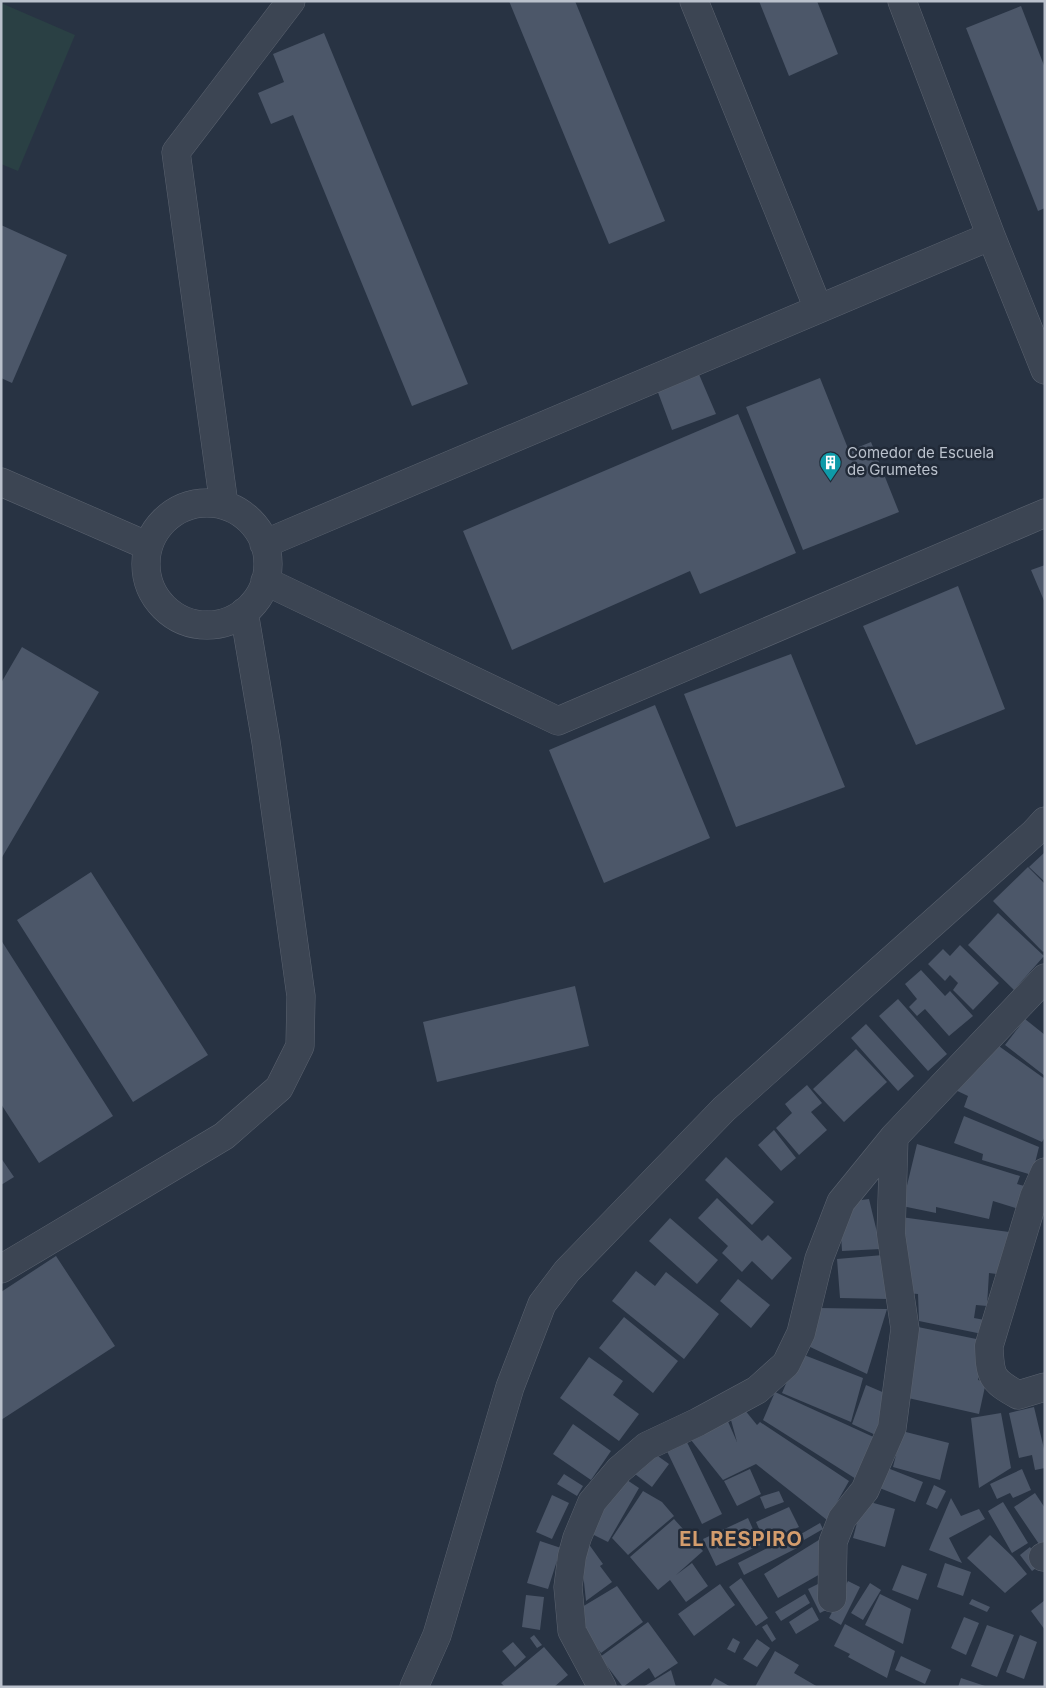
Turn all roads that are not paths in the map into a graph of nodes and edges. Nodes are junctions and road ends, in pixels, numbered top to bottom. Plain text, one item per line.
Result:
1 (291, 1) edge
2 (694, 1) edge
3 (902, 1) edge
4 (991, 236) junction
5 (818, 308) junction
6 (1045, 370) edge
7 (1, 482) edge
8 (224, 505) junction
9 (1045, 513) edge
10 (264, 544) junction
11 (148, 546) junction
12 (265, 581) junction
13 (244, 612) junction
14 (1045, 821) edge
15 (1045, 978) edge
16 (894, 1137) junction
17 (1045, 1172) edge
18 (1, 1269) edge
19 (1045, 1388) edge
20 (832, 1598) dead end
21 (414, 1687) edge
22 (602, 1687) edge

1 - 8 street
2 - 5 street
3 - 4 street
4 - 5 street
4 - 6 street
5 - 10 street
7 - 11 street
8 - 10 street
8 - 11 street
9 - 12 street
10 - 12 street
11 - 13 street
12 - 13 street
13 - 18 street
14 - 21 street
15 - 16 street
16 - 20 street
16 - 22 street
17 - 19 street

